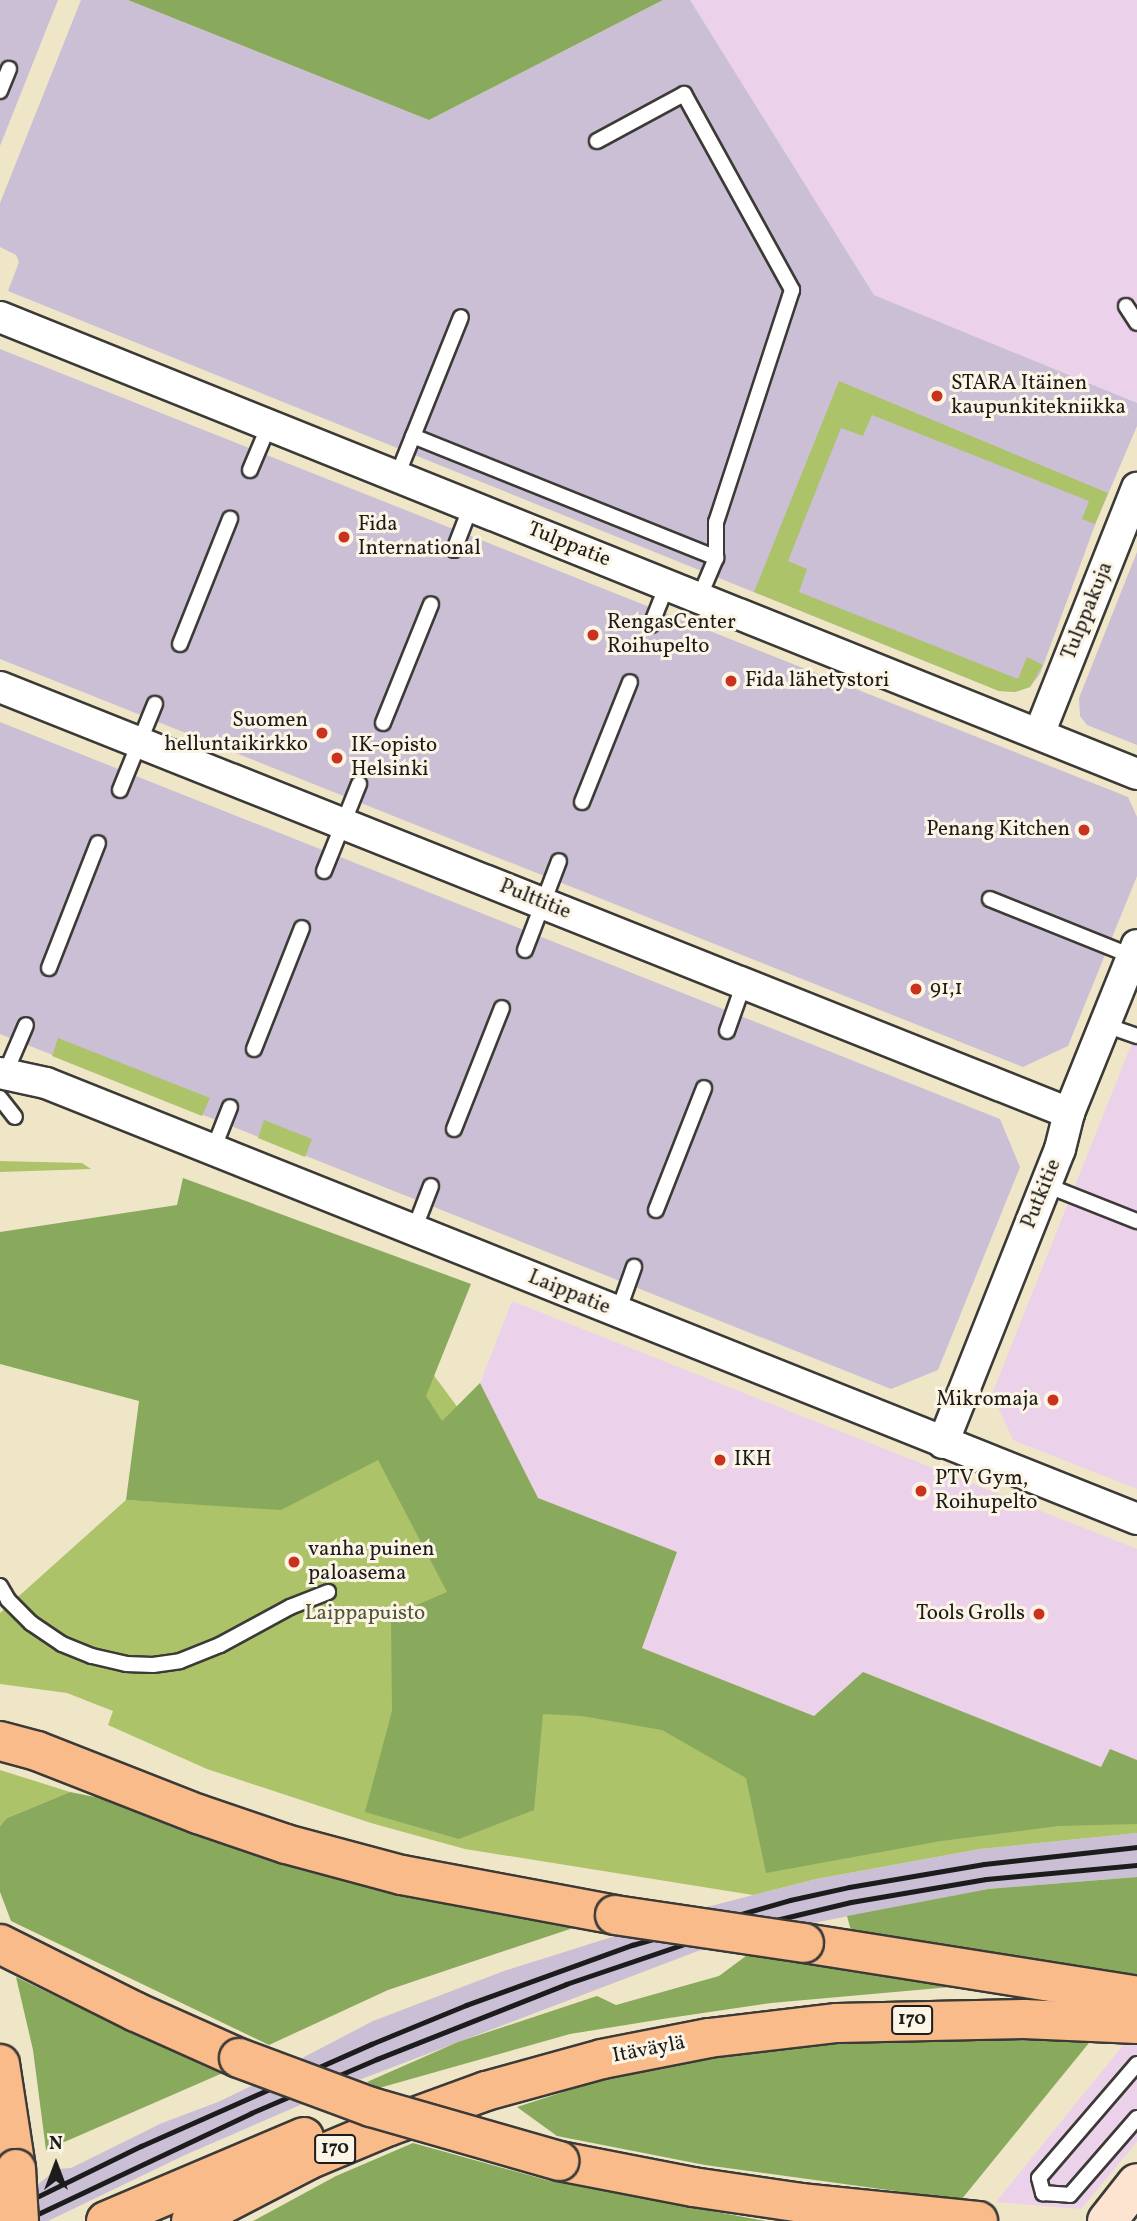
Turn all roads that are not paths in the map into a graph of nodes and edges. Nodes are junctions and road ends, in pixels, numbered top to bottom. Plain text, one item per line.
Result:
1 (9, 69) dead end
2 (0, 91) edge
3 (597, 141) dead end
4 (1126, 306) dead end
5 (0, 317) edge
6 (461, 317) dead end
7 (1137, 323) edge
8 (269, 425) junction
9 (413, 436) junction
10 (250, 470) dead end
11 (397, 477) junction
12 (1137, 488) edge
13 (471, 506) junction
14 (230, 519) dead end
15 (454, 550) dead end
16 (716, 558) junction
17 (667, 585) junction
18 (699, 598) junction
19 (431, 604) dead end
20 (651, 625) dead end
21 (180, 644) dead end
22 (630, 682) dead end
23 (0, 687) edge
24 (155, 705) dead end
25 (383, 723) dead end
26 (1039, 734) junction
27 (140, 742) junction
28 (1137, 774) edge
29 (359, 784) dead end
30 (120, 790) dead end
31 (582, 802) dead end
32 (344, 823) junction
33 (98, 843) dead end
34 (559, 862) dead end
35 (324, 871) dead end
36 (990, 899) dead end
37 (543, 903) junction
38 (302, 928) dead end
39 (525, 950) dead end
40 (1135, 951) edge
41 (49, 968) dead end
42 (744, 983) junction
43 (502, 1008) dead end
44 (26, 1025) dead end
45 (1105, 1025) junction
46 (727, 1031) dead end
47 (1137, 1037) edge
48 (254, 1049) dead end
49 (2, 1082) edge
50 (704, 1088) dead end
51 (230, 1107) dead end
52 (1069, 1113) junction
53 (15, 1116) dead end
54 (454, 1129) dead end
55 (213, 1150) junction
56 (1046, 1185) junction
57 (431, 1186) dead end
58 (656, 1210) dead end
59 (1137, 1221) edge
60 (414, 1230) junction
61 (634, 1267) dead end
62 (618, 1312) junction
63 (943, 1443) junction
64 (1137, 1519) edge
65 (0, 1586) edge
66 (328, 1592) dead end
67 (0, 1741) edge
68 (0, 1944) edge
69 (1130, 2014) edge
70 (0, 2064) edge
71 (1137, 2064) edge
72 (485, 2091) junction
73 (1137, 2118) edge
74 (1137, 2183) edge
75 (970, 2220) edge
76 (19, 2221) edge
77 (106, 2221) edge
78 (191, 2221) edge
79 (1107, 2221) edge

1 - 2 lane
3 - 16 lane
4 - 7 lane
5 - 8 street, Tulppatie
6 - 9 lane
8 - 10 lane
8 - 11 street, Tulppatie
9 - 11 lane
9 - 16 lane
11 - 13 street, Tulppatie
12 - 26 street, Tulppakuja
13 - 15 lane
13 - 17 street, Tulppatie
14 - 21 lane
16 - 18 lane
17 - 18 street, Tulppatie
17 - 20 lane
18 - 26 street, Tulppatie
19 - 25 lane
22 - 31 lane
23 - 27 street, Pulttitie
24 - 27 lane
26 - 28 street, Tulppatie
27 - 30 lane
27 - 32 street, Pulttitie
29 - 32 lane
32 - 35 lane
32 - 37 street, Pulttitie
33 - 41 lane
34 - 37 lane
36 - 40 lane
37 - 39 lane
37 - 42 street, Pulttitie
38 - 48 lane
40 - 45 street, Putkitie
42 - 46 lane
42 - 52 street, Pulttitie
43 - 54 lane
44 - 49 lane
45 - 47 lane
45 - 52 street, Putkitie
49 - 53 lane
49 - 55 street, Laippatie
50 - 58 lane
51 - 55 lane
52 - 56 street, Putkitie
55 - 60 street, Laippatie
56 - 59 lane
56 - 63 street, Putkitie
57 - 60 lane
60 - 62 street, Laippatie
61 - 62 lane
62 - 63 street, Laippatie
63 - 64 street, Laippatie
65 - 66 lane
67 - 69 highway, bridge
68 - 75 highway, bridge
69 - 72 highway, Itäväylä / 170
70 - 76 highway, bridge
71 - 73 lane
72 - 77 highway
72 - 78 highway, Itäväylä / 170
74 - 79 main road

